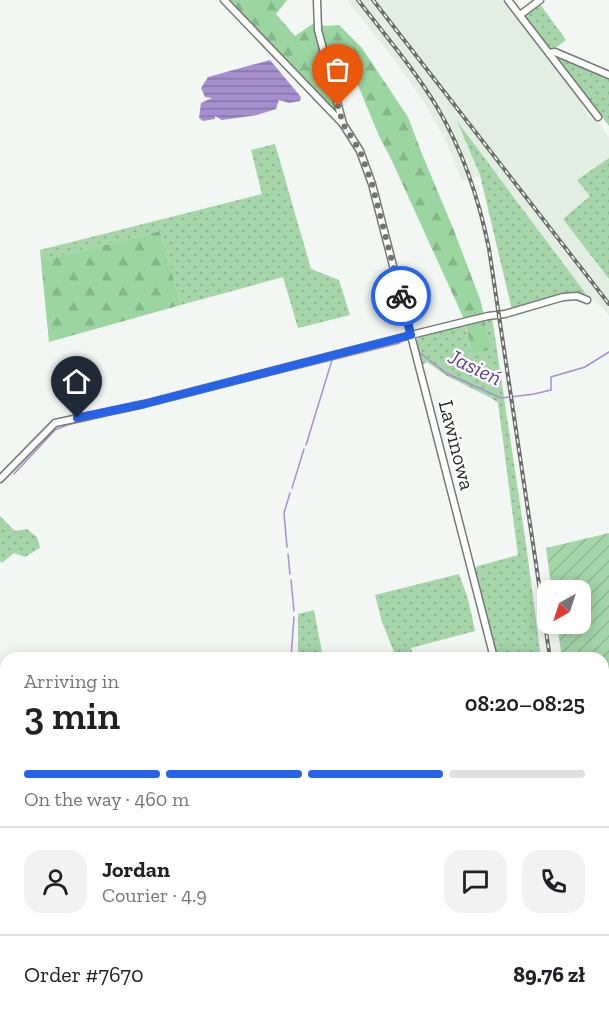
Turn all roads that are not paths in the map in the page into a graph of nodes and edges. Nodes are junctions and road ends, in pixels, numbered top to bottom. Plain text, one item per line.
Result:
1 (224, 0) edge
2 (317, 0) edge
3 (508, 0) edge
4 (540, 0) edge
5 (520, 15) junction
6 (549, 53) junction
7 (609, 75) edge
8 (598, 117) dead end
9 (343, 124) junction
10 (587, 300) dead end
11 (411, 335) junction
12 (0, 479) edge
13 (492, 652) edge

1 - 9 street
2 - 9 street, Lawinowa
3 - 5 street
4 - 5 street
5 - 6 street
6 - 7 street
6 - 8 street
9 - 11 street, Lawinowa
10 - 11 street
11 - 12 street
11 - 13 street, Lawinowa

